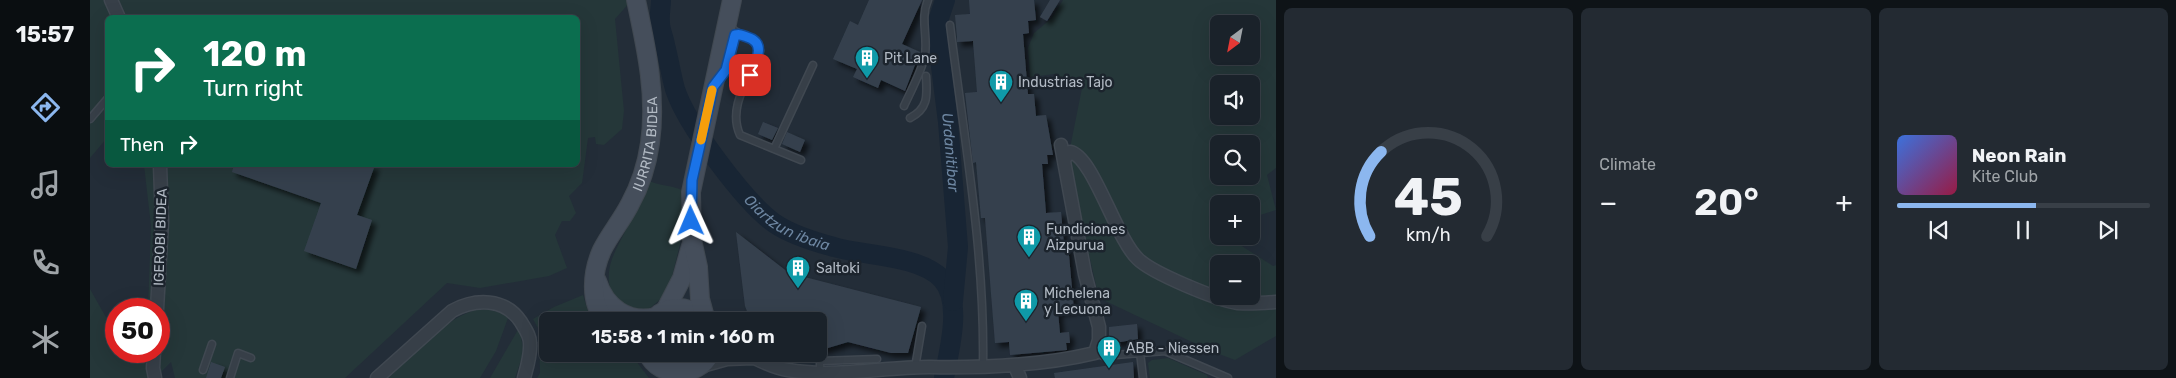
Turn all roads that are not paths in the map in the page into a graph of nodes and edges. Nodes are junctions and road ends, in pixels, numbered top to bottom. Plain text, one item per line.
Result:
1 (111, 0) edge
2 (636, 0) edge
3 (732, 0) edge
4 (928, 0) edge
5 (118, 15) edge
6 (728, 20) junction
7 (950, 26) dead end
8 (739, 34) junction
9 (728, 62) dead end
10 (813, 65) dead end
11 (726, 70) dead end
12 (926, 76) dead end
13 (713, 87) junction
14 (105, 102) edge
15 (904, 106) dead end
16 (910, 118) dead end
17 (90, 119) edge
18 (1061, 145) dead end
19 (774, 148) junction
20 (1064, 159) junction
21 (801, 160) dead end
22 (160, 167) edge
23 (692, 240) junction
24 (596, 276) junction
25 (158, 298) edge
26 (1276, 302) edge
27 (600, 312) edge
28 (620, 312) edge
29 (661, 312) edge
30 (670, 312) edge
31 (695, 312) edge
32 (704, 312) edge
33 (922, 326) dead end
34 (212, 344) dead end
35 (1140, 352) junction
36 (1095, 353) junction
37 (251, 358) dead end
38 (876, 359) dead end
39 (652, 362) edge
40 (718, 362) edge
41 (766, 362) edge
42 (153, 363) edge
43 (983, 366) junction
44 (1015, 366) junction
45 (699, 368) edge
46 (916, 368) junction
47 (203, 370) dead end
48 (820, 372) junction
49 (837, 375) edge
50 (1220, 376) edge
51 (155, 378) edge
52 (230, 378) edge
53 (376, 378) edge
54 (524, 378) edge
55 (1020, 378) edge
56 (1143, 378) edge
57 (1228, 378) edge

1 - 5 street
2 - 24 main road, IURRITA BIDEA
3 - 6 main road
4 - 15 lane
6 - 8 lane
6 - 13 main road
7 - 43 lane
8 - 9 lane
8 - 19 lane
10 - 19 lane
11 - 13 lane
12 - 16 lane
13 - 23 main road
14 - 17 lane
18 - 20 street
19 - 21 lane
20 - 26 street
20 - 36 street
22 - 25 street, IGEROBI BIDEA
23 - 29 main road
23 - 32 main road
24 - 27 main road, IURRITA BIDEA
24 - 28 main road
30 - 31 main road
33 - 46 lane
34 - 47 lane
35 - 36 lane
35 - 50 lane
35 - 56 lane
36 - 44 street
37 - 52 lane
38 - 48 lane
39 - 45 main road
40 - 45 street
41 - 48 street
42 - 51 street
43 - 44 street
43 - 46 street
44 - 55 street
46 - 49 street
48 - 49 street
50 - 57 lane
53 - 54 street

